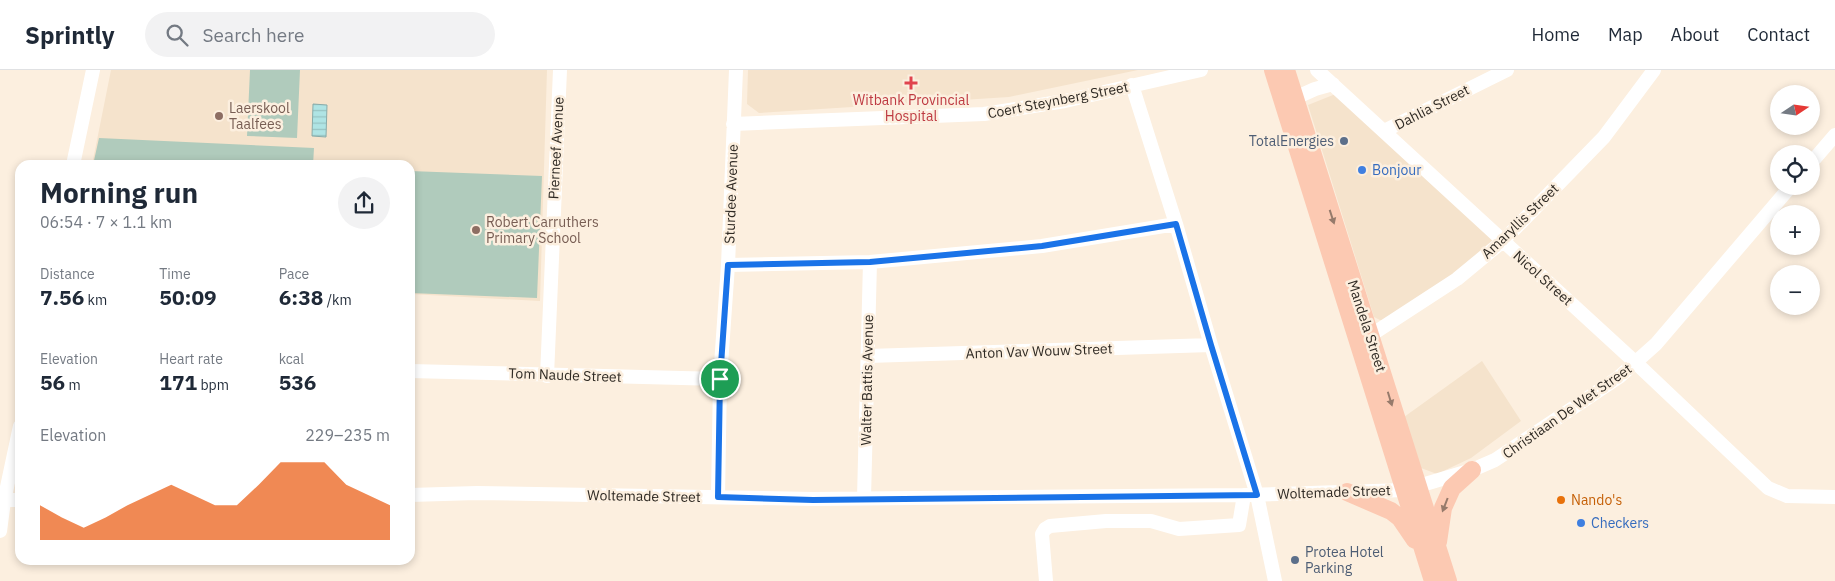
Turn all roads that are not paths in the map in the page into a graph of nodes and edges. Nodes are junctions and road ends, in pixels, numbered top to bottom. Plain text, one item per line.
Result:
1 (92, 70) edge
2 (560, 70) edge
3 (736, 70) edge
4 (1202, 70) edge
5 (1273, 70) edge
6 (1286, 70) edge
7 (1317, 70) edge
8 (1507, 70) edge
9 (1654, 70) edge
10 (1333, 84) junction
11 (1132, 86) junction
12 (1295, 98) junction
13 (733, 124) junction
14 (1384, 131) junction
15 (1835, 135) edge
16 (1820, 152) edge
17 (74, 160) edge
18 (1783, 195) edge
19 (1176, 224) junction
20 (1503, 241) junction
21 (870, 262) junction
22 (728, 265) junction
23 (1364, 337) junction
24 (1211, 345) junction
25 (868, 356) junction
26 (1636, 363) junction
27 (415, 371) edge
28 (547, 376) junction
29 (720, 379) junction
30 (15, 447) edge
31 (1472, 470) junction
32 (1411, 488) junction
33 (1347, 492) junction
34 (415, 495) edge
35 (1251, 495) junction
36 (718, 497) junction
37 (1835, 497) edge
38 (864, 498) junction
39 (2, 500) edge
40 (15, 500) edge
41 (0, 531) edge
42 (1432, 552) junction
43 (1046, 581) edge
44 (1276, 581) edge
45 (1433, 581) edge
46 (1448, 581) edge

1 - 17 street
2 - 28 street, Pierneef Avenue
3 - 13 street, Sturdee Avenue
4 - 11 street, Coert Steynberg Street
5 - 23 main road, Mandela Street
6 - 12 main road, Mandela Street
7 - 10 street, Nicol Street
8 - 14 street, Dahlia Street
9 - 20 street, Amaryllis Street
10 - 12 street
10 - 14 street, Nicol Street
11 - 13 street, Coert Steynberg Street
11 - 19 street
12 -> 23 main road, Mandela Street
13 - 22 street, Sturdee Avenue
14 - 20 street, Nicol Street
15 - 16 street
18 - 26 street, Christiaan De Wet Street
19 - 21 street
19 - 24 street
20 - 23 street, Amaryllis Street
20 - 26 street, Nicol Street
21 - 22 street
21 - 25 street, Walter Battis Avenue
22 - 29 street, Sturdee Avenue
23 - 32 main road, Mandela Street
24 - 25 street, Anton Vav Wouw Street
24 - 35 street
25 - 38 street, Walter Battis Avenue
26 - 31 street, Christiaan De Wet Street
26 - 37 street, Nicol Street
27 - 28 street, Tom Naude Street
28 - 29 street, Tom Naude Street
29 - 36 street, Sturdee Avenue
30 - 39 street
31 - 32 street, Christiaan De Wet Street
31 -> 42 main road
32 - 33 street, Woltemade Street
32 - 42 main road, Mandela Street
33 - 35 street, Woltemade Street
33 - 42 main road
34 - 36 street, Woltemade Street
35 - 38 street, Woltemade Street
35 - 43 street
35 - 44 street
36 - 38 street, Woltemade Street
39 - 40 street
39 - 41 street
42 - 45 main road, Mandela Street
42 - 46 main road, Mandela Street

